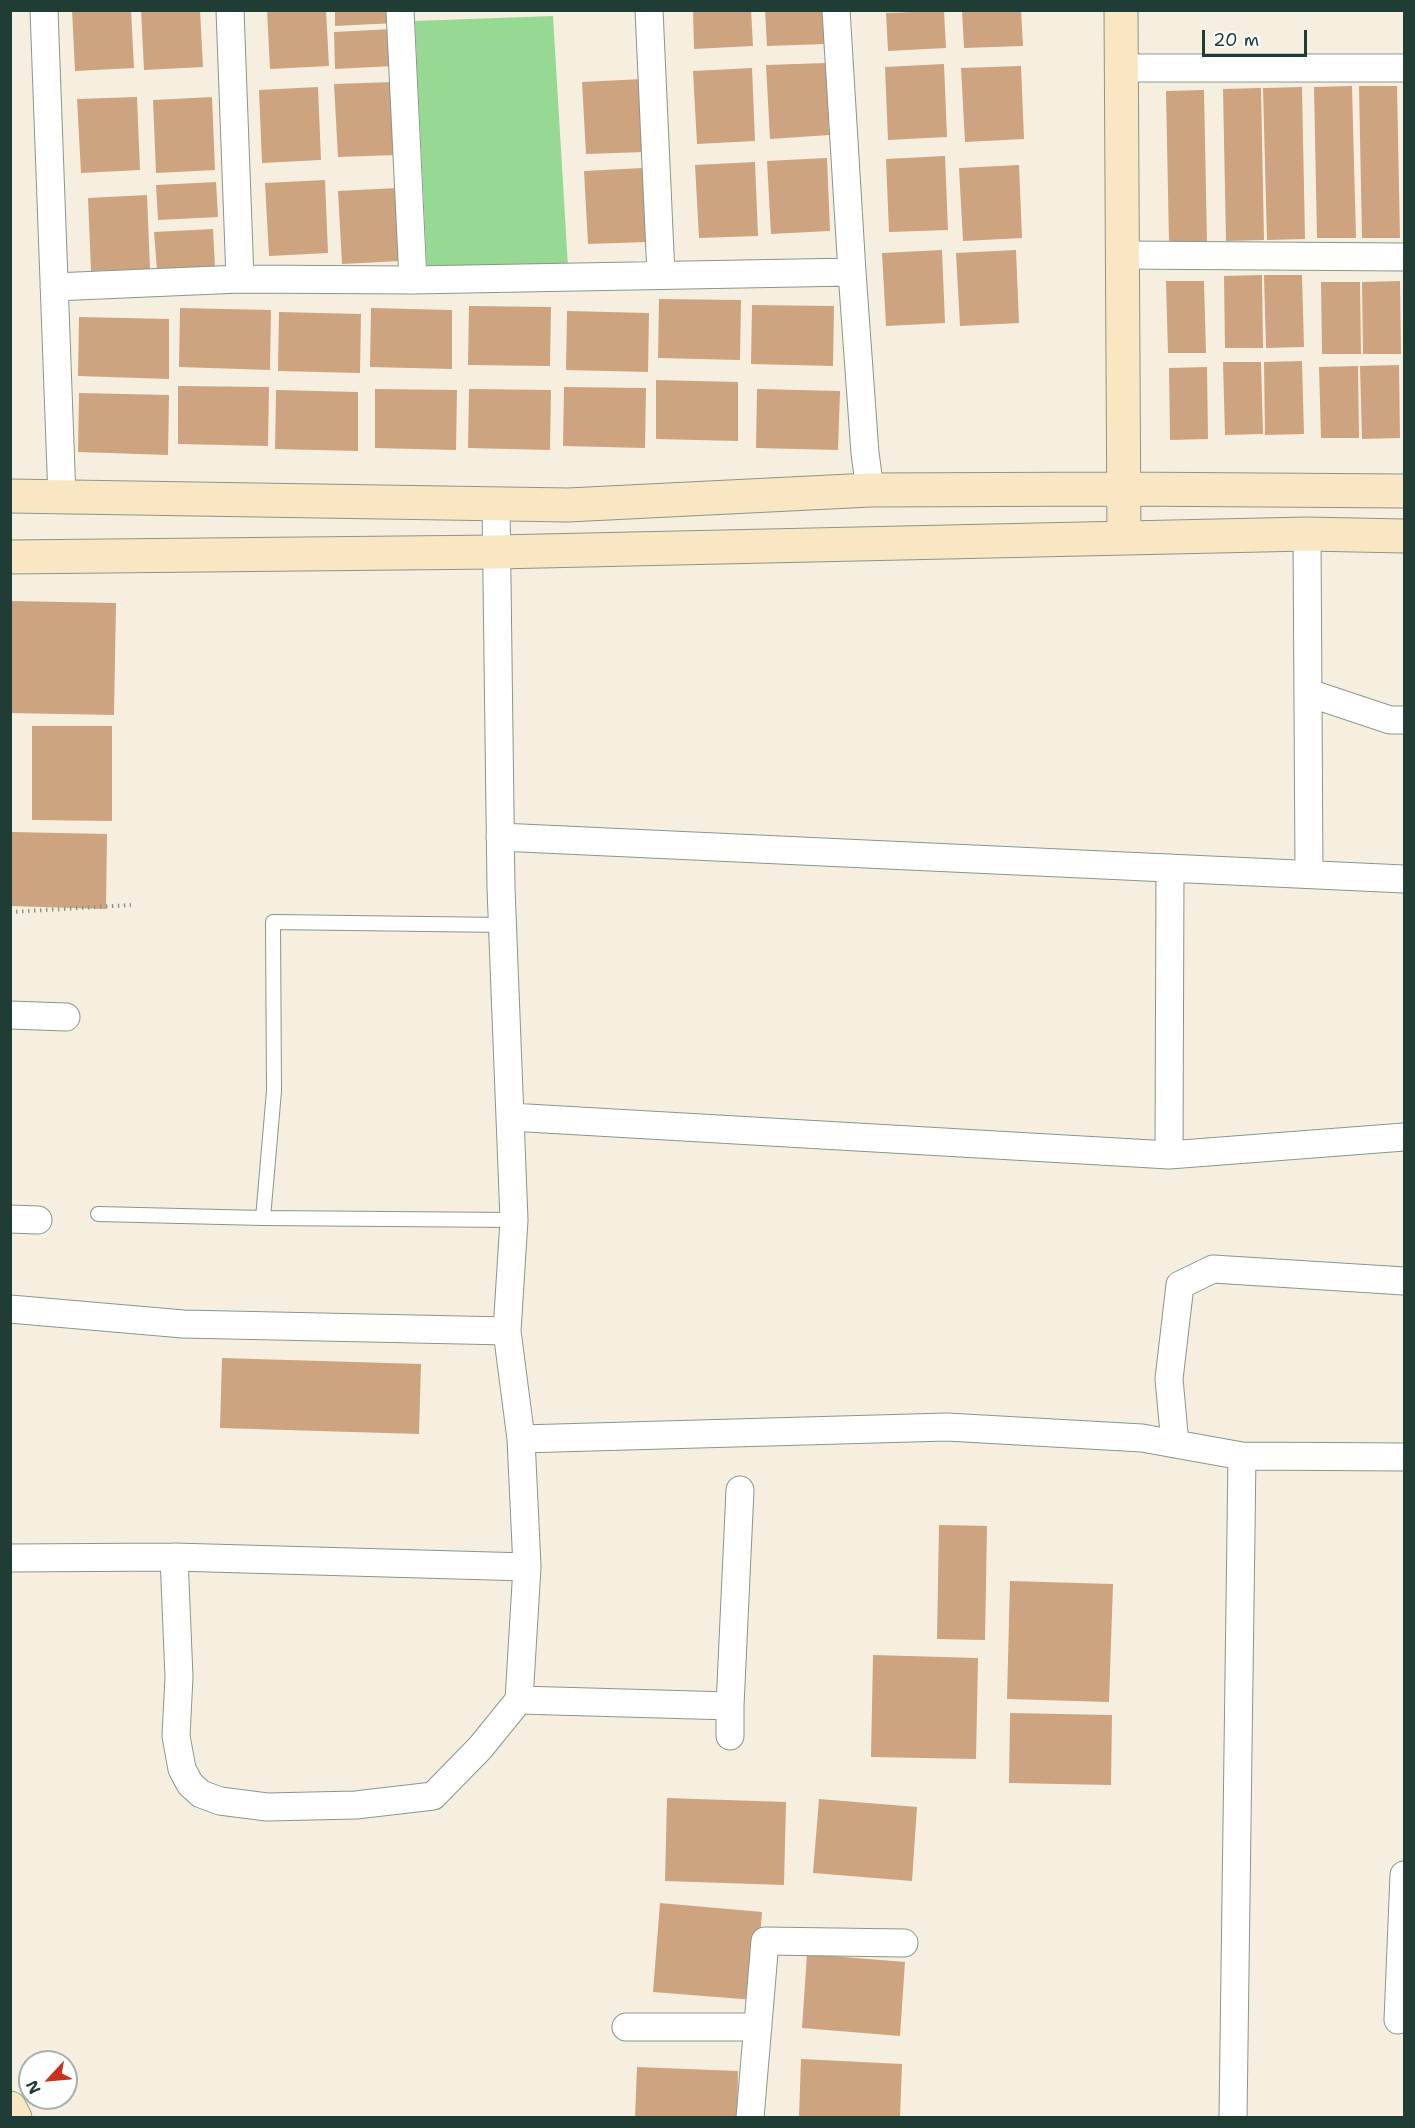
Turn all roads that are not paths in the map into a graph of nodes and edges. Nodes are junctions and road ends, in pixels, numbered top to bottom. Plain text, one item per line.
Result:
1 (44, 10) edge
2 (230, 10) edge
3 (400, 10) edge
4 (649, 10) edge
5 (836, 10) edge
6 (1121, 10) edge
7 (1121, 68) junction
8 (1404, 68) edge
9 (1122, 255) junction
10 (1404, 257) edge
11 (852, 272) junction
12 (661, 275) junction
13 (240, 279) junction
14 (413, 280) junction
15 (54, 287) junction
16 (1123, 489) junction
17 (870, 490) junction
18 (1404, 491) edge
19 (10, 496) edge
20 (62, 498) junction
21 (496, 504) junction
22 (1307, 534) junction
23 (1404, 536) edge
24 (1124, 538) junction
25 (497, 552) junction
26 (10, 557) edge
27 (1309, 693) junction
28 (1404, 720) edge
29 (500, 837) junction
30 (1170, 868) junction
31 (1310, 874) junction
32 (1404, 879) edge
33 (502, 925) junction
34 (10, 1015) edge
35 (66, 1017) dead end
36 (510, 1117) junction
37 (1404, 1137) edge
38 (1169, 1155) junction
39 (98, 1214) dead end
40 (262, 1218) junction
41 (10, 1220) edge
42 (38, 1220) dead end
43 (514, 1220) junction
44 (1404, 1281) edge
45 (10, 1309) edge
46 (507, 1331) junction
47 (521, 1438) junction
48 (1175, 1444) junction
49 (1242, 1456) junction
50 (1404, 1457) edge
51 (740, 1490) dead end
52 (174, 1557) junction
53 (10, 1558) edge
54 (527, 1567) junction
55 (519, 1700) junction
56 (730, 1706) junction
57 (730, 1736) dead end
58 (1404, 1875) edge
59 (904, 1943) dead end
60 (1398, 2019) dead end
61 (758, 2026) junction
62 (626, 2027) dead end
63 (10, 2108) edge
64 (15, 2118) edge
65 (750, 2118) edge
66 (1233, 2118) edge

1 - 15 street
2 - 13 street
3 - 14 street
4 - 12 street
5 - 11 street
6 - 7 street
7 - 8 street
7 - 9 street
9 - 10 street
9 - 16 street
11 - 12 street
11 - 17 street
12 - 14 street
13 - 14 street
13 - 15 street
15 - 20 street
16 - 17 street
16 - 18 street
16 - 24 street
17 - 21 street
19 - 20 street
20 - 21 street
21 - 25 street
22 - 23 street
22 - 24 street
22 - 27 street
24 - 25 street
25 - 26 street
25 - 29 street
27 - 28 street
27 - 31 street
29 - 30 street
29 - 33 street
30 - 31 street
30 - 38 street
31 - 32 street
33 - 36 street
33 - 40 lane
34 - 35 street
36 - 38 street
36 - 43 street
37 - 38 street
39 - 40 lane
40 - 43 lane
41 - 42 street
43 - 46 street
44 - 48 street
45 - 46 street
46 - 47 street
47 - 48 street
47 - 54 street
48 - 49 street
49 - 50 street
49 - 66 street
51 - 56 street
52 - 53 street
52 - 54 street
52 - 55 street
54 - 55 street
55 - 56 street
56 - 57 street
58 - 60 street
59 - 61 street
61 - 62 street
61 - 65 street
63 - 64 street

